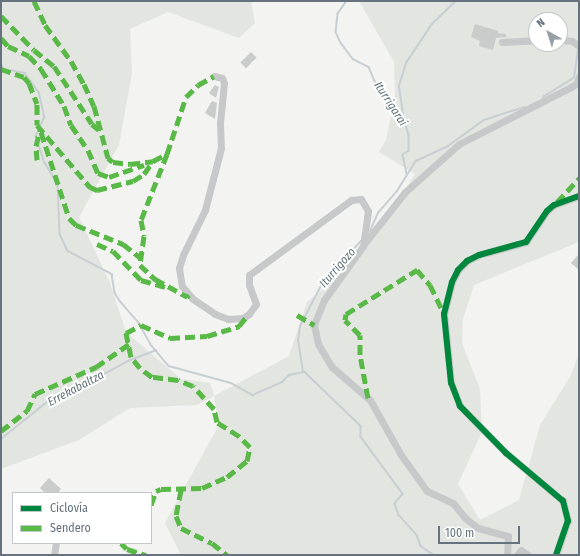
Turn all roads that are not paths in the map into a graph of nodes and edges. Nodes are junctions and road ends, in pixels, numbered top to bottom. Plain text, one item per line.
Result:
1 (528, 40) edge
2 (568, 41) edge
3 (502, 42) dead end
4 (579, 46) edge
5 (214, 76) dead end
6 (579, 76) edge
7 (579, 196) edge
8 (363, 246) junction
9 (56, 544) edge
10 (54, 555) edge
11 (507, 555) edge
12 (516, 555) edge
13 (528, 555) edge
14 (556, 555) edge

1 - 3 street
2 - 4 street
5 - 8 street
6 - 8 street
7 - 14 street
8 - 11 street
9 - 10 street
12 - 13 street

